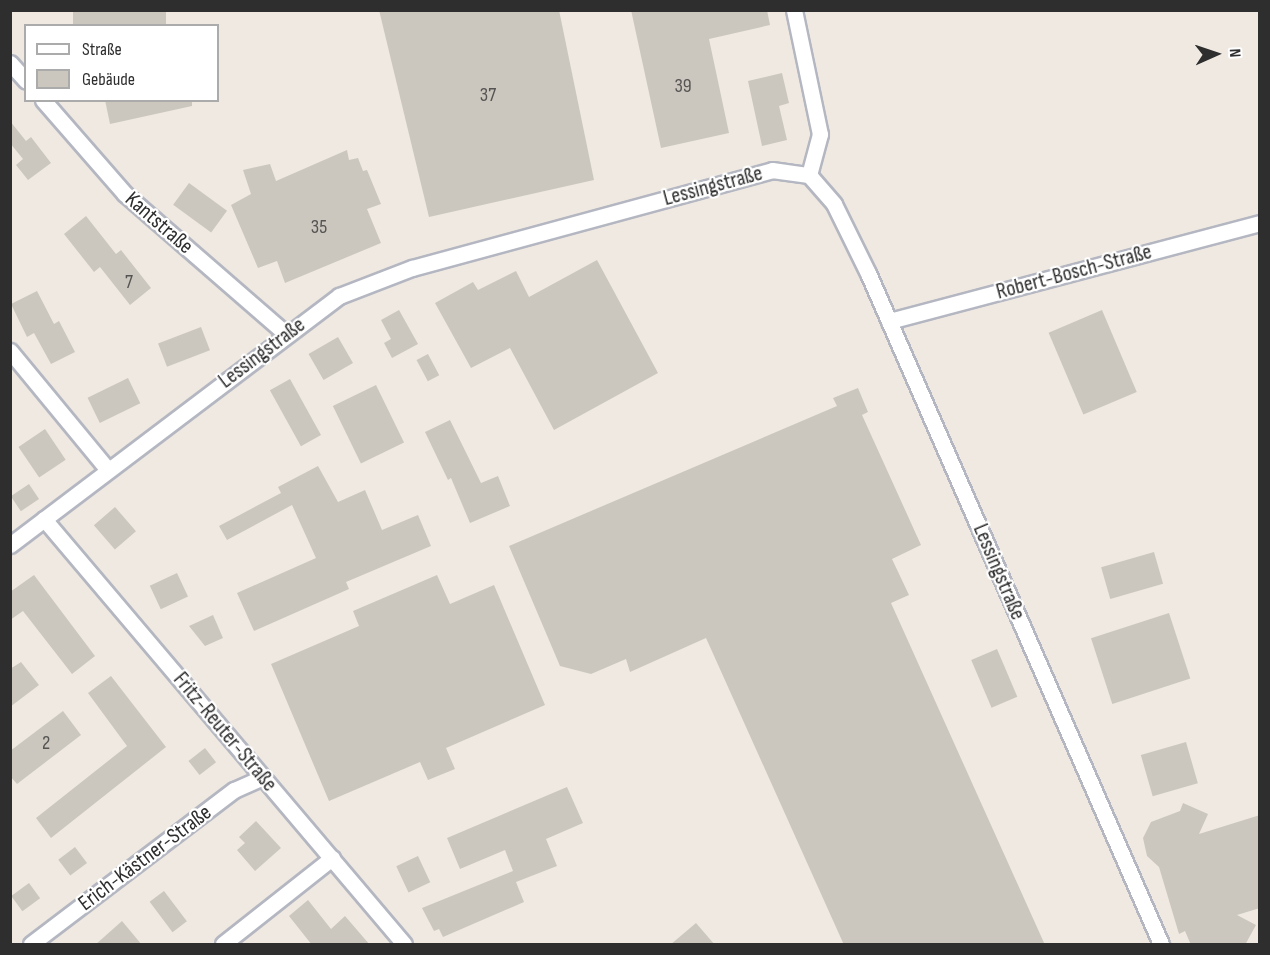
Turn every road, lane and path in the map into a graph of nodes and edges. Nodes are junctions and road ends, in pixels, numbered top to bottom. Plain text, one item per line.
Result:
1 (794, 10) edge
2 (10, 63) edge
3 (24, 79) edge
4 (45, 102) edge
5 (809, 175) junction
6 (1260, 223) edge
7 (889, 321) junction
8 (286, 334) junction
9 (10, 351) edge
10 (108, 470) junction
11 (44, 519) junction
12 (10, 545) edge
13 (263, 777) junction
14 (332, 858) junction
15 (31, 945) edge
16 (223, 945) edge
17 (404, 945) edge
18 (1161, 945) edge

1 - 5 street
2 - 3 street
4 - 8 street, Kantstraße
5 - 7 street, Lessingstraße
5 - 8 street, Lessingstraße
6 - 7 street, Robert-Bosch-Straße
7 - 18 street, Lessingstraße
8 - 10 street, Lessingstraße
9 - 10 street
10 - 11 street, Lessingstraße
11 - 12 street, Lessingstraße
11 - 13 street, Fritz-Reuter-Straße
13 - 14 street, Fritz-Reuter-Straße
13 - 15 street, Erich-Kästner-Straße
14 - 16 street
14 - 17 street, Fritz-Reuter-Straße

